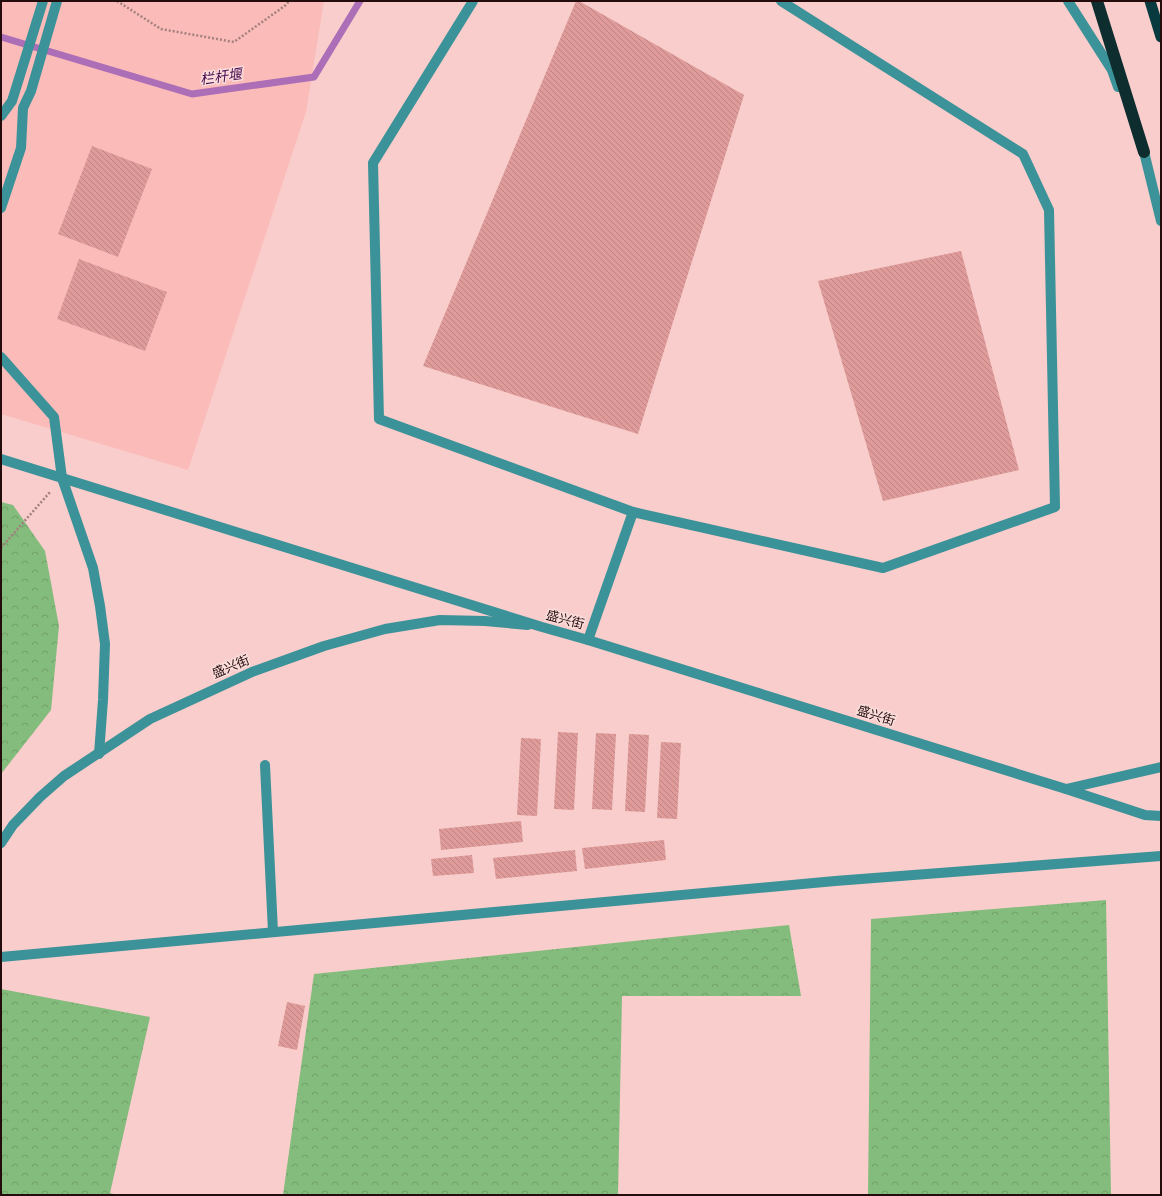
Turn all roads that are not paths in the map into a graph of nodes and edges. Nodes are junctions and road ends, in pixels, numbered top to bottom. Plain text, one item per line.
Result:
1 (43, 1) edge
2 (57, 1) edge
3 (473, 1) edge
4 (781, 1) edge
5 (1068, 1) edge
6 (1097, 1) edge
7 (1150, 1) edge
8 (1161, 37) edge
9 (1, 116) edge
10 (1144, 152) junction
11 (1, 208) edge
12 (1161, 221) edge
13 (1, 357) edge
14 (1, 459) edge
15 (62, 478) junction
16 (633, 512) junction
17 (542, 627) junction
18 (588, 640) junction
19 (99, 754) junction
20 (265, 765) dead end
21 (1161, 767) edge
22 (1066, 789) junction
23 (1161, 816) edge
24 (1, 843) edge
25 (1161, 856) edge
26 (273, 932) junction
27 (1, 957) edge

1 - 9 street
2 - 11 street
3 - 16 street
4 - 16 street
5 - 10 street
6 - 10 highway
7 - 8 highway
10 - 12 street
13 - 15 street
14 - 15 street
15 - 17 street
15 - 19 street
16 - 18 street
17 - 18 street, 盛兴街
17 - 19 street, 盛兴街
18 - 22 street, 盛兴街
19 - 24 street, 盛兴街
20 - 26 street
21 - 22 street
22 - 23 street, 盛兴街
25 - 26 street
26 - 27 street

